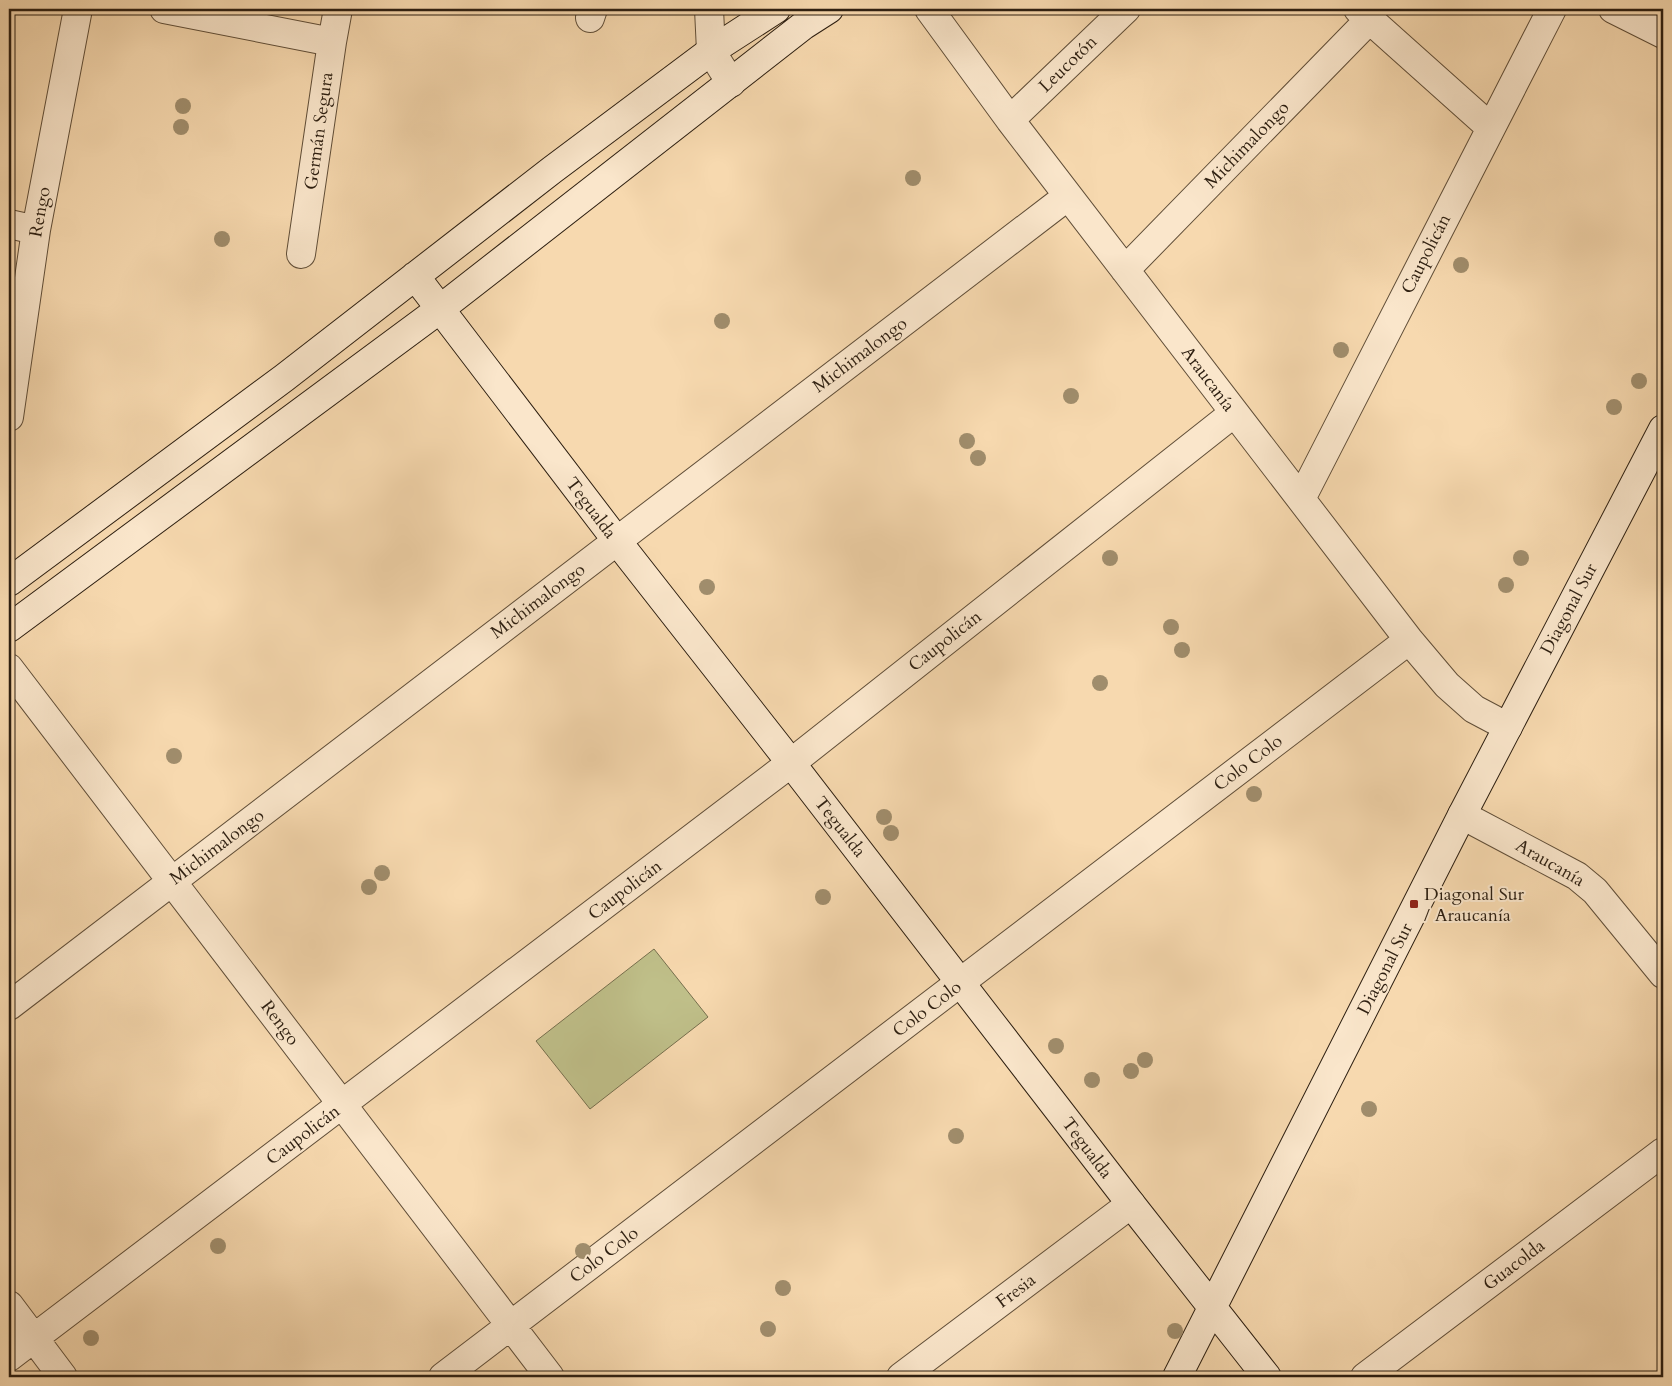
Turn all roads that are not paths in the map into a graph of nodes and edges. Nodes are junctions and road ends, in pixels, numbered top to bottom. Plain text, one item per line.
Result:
1 (78, 9) edge
2 (164, 9) edge
3 (338, 9) edge
4 (709, 9) edge
5 (776, 9) edge
6 (829, 9) edge
7 (929, 9) edge
8 (1126, 9) edge
9 (1552, 9) edge
10 (1613, 9) edge
11 (1364, 15) edge
12 (1663, 34) edge
13 (332, 42) junction
14 (711, 51) junction
15 (731, 82) junction
16 (1010, 120) junction
17 (1491, 128) junction
18 (1068, 196) junction
19 (9, 224) edge
20 (36, 230) junction
21 (301, 254) dead end
22 (1125, 270) junction
23 (416, 276) junction
24 (440, 310) junction
25 (1234, 413) junction
26 (9, 417) edge
27 (1663, 429) edge
28 (1300, 499) junction
29 (616, 541) junction
30 (9, 582) edge
31 (9, 628) edge
32 (1409, 640) junction
33 (9, 668) edge
34 (1508, 727) junction
35 (791, 763) junction
36 (1462, 815) junction
37 (172, 881) junction
38 (1660, 961) edge
39 (961, 983) junction
40 (9, 1006) edge
41 (342, 1105) junction
42 (1663, 1152) edge
43 (1131, 1204) junction
44 (9, 1305) edge
45 (1213, 1308) junction
46 (511, 1326) junction
47 (34, 1338) junction
48 (9, 1357) edge
49 (63, 1377) edge
50 (443, 1377) edge
51 (550, 1377) edge
52 (901, 1377) edge
53 (1177, 1377) edge
54 (1267, 1377) edge
55 (1366, 1377) edge

1 - 20 street, Rengo
2 - 13 street
3 - 13 street, Germán Segura
4 - 14 street
5 - 14 street
6 - 15 street
7 - 16 street, Araucanía
8 - 16 street, Leucotón
9 - 17 street, Caupolicán
10 - 12 street
11 - 17 street
11 - 22 street, Michimalongo
13 - 21 street, Germán Segura
14 - 15 street
14 - 23 street
15 - 24 street
16 - 18 street, Araucanía
17 - 28 street, Caupolicán
18 - 22 street, Araucanía
18 - 29 street, Michimalongo
19 - 20 street
20 - 26 street, Rengo
22 - 25 street, Araucanía
23 - 24 street, Tegualda
23 - 30 street
24 - 29 street, Tegualda
24 - 31 street
25 - 28 street, Araucanía
25 - 35 street, Caupolicán
27 - 34 street, Diagonal Sur
28 - 32 street, Araucanía
29 - 35 street, Tegualda
29 - 37 street, Michimalongo
32 - 34 street, Araucanía
32 - 39 street, Colo Colo
33 - 37 street, Rengo
34 - 36 street, Diagonal Sur
35 - 39 street, Tegualda
35 - 41 street, Caupolicán
36 - 38 street, Araucanía
36 - 45 street, Diagonal Sur
37 - 40 street, Michimalongo
37 - 41 street, Rengo
39 - 43 street, Tegualda
39 - 46 street, Colo Colo
41 - 46 street, Rengo
41 - 47 street, Caupolicán
42 - 55 street, Guacolda
43 - 45 street, Tegualda
43 - 52 street, Fresia
44 - 47 street
45 - 53 street, Diagonal Sur
45 - 54 street, Tegualda
46 - 50 street, Colo Colo
46 - 51 street, Rengo
47 - 48 street, Caupolicán
47 - 49 street

